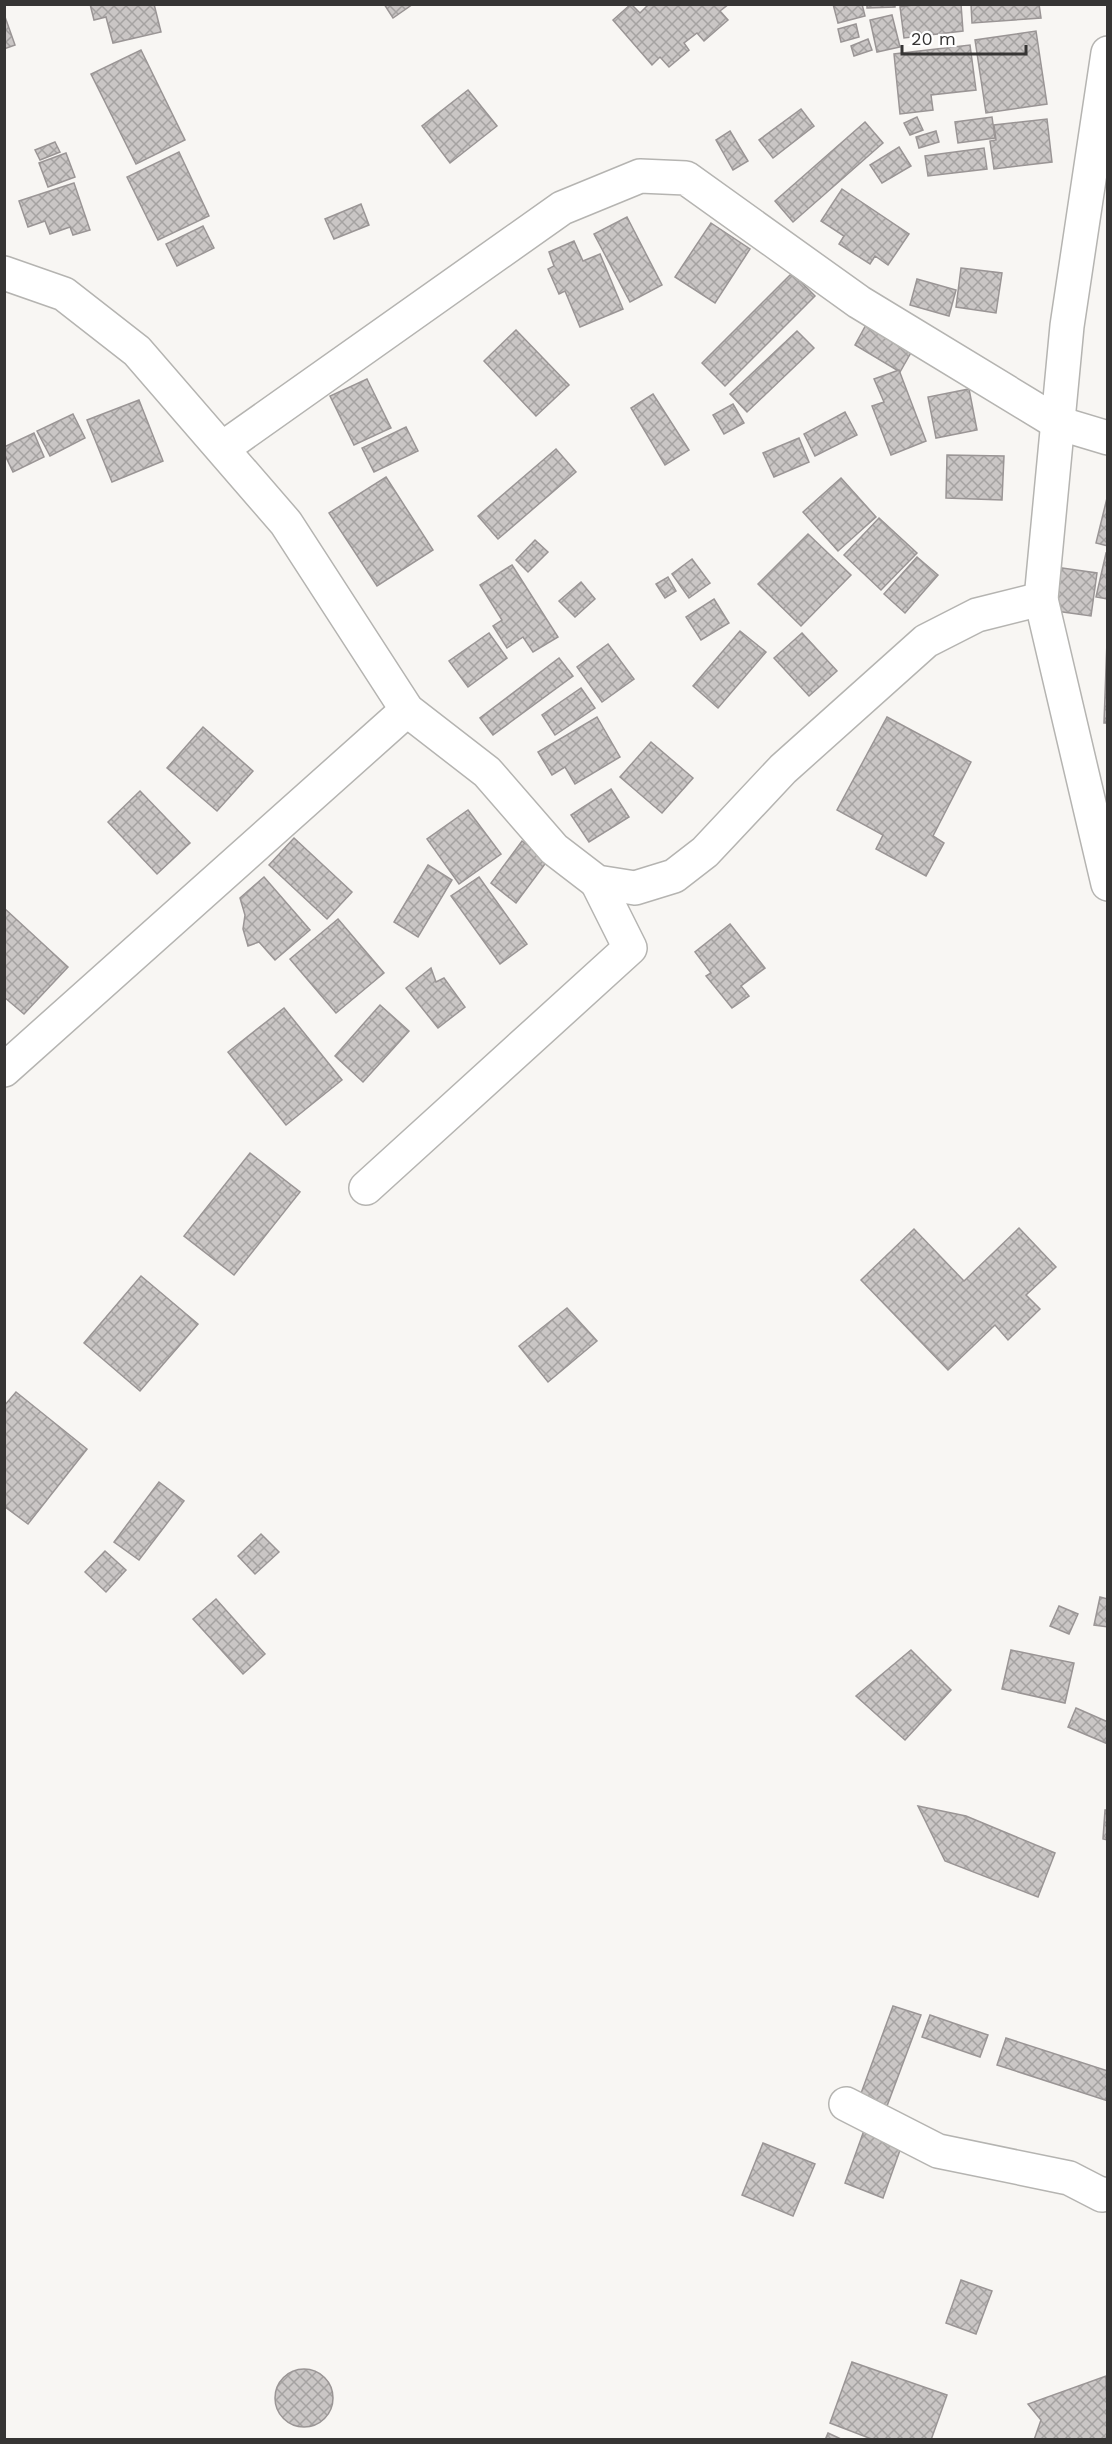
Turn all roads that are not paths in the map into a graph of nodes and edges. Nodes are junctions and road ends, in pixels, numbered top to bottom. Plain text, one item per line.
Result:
1 (1107, 53) edge
2 (4, 273) edge
3 (1058, 423) junction
4 (1107, 438) edge
5 (223, 448) junction
6 (1041, 599) junction
7 (407, 710) junction
8 (597, 882) junction
9 (1107, 884) edge
10 (4, 1070) edge
11 (366, 1188) dead end
12 (846, 2104) dead end
13 (1107, 2194) edge

1 - 3 street
2 - 5 street
3 - 4 street
3 - 5 street
3 - 6 street
5 - 7 street
6 - 8 street
6 - 9 street
7 - 8 street
7 - 10 street
8 - 11 street
12 - 13 street

